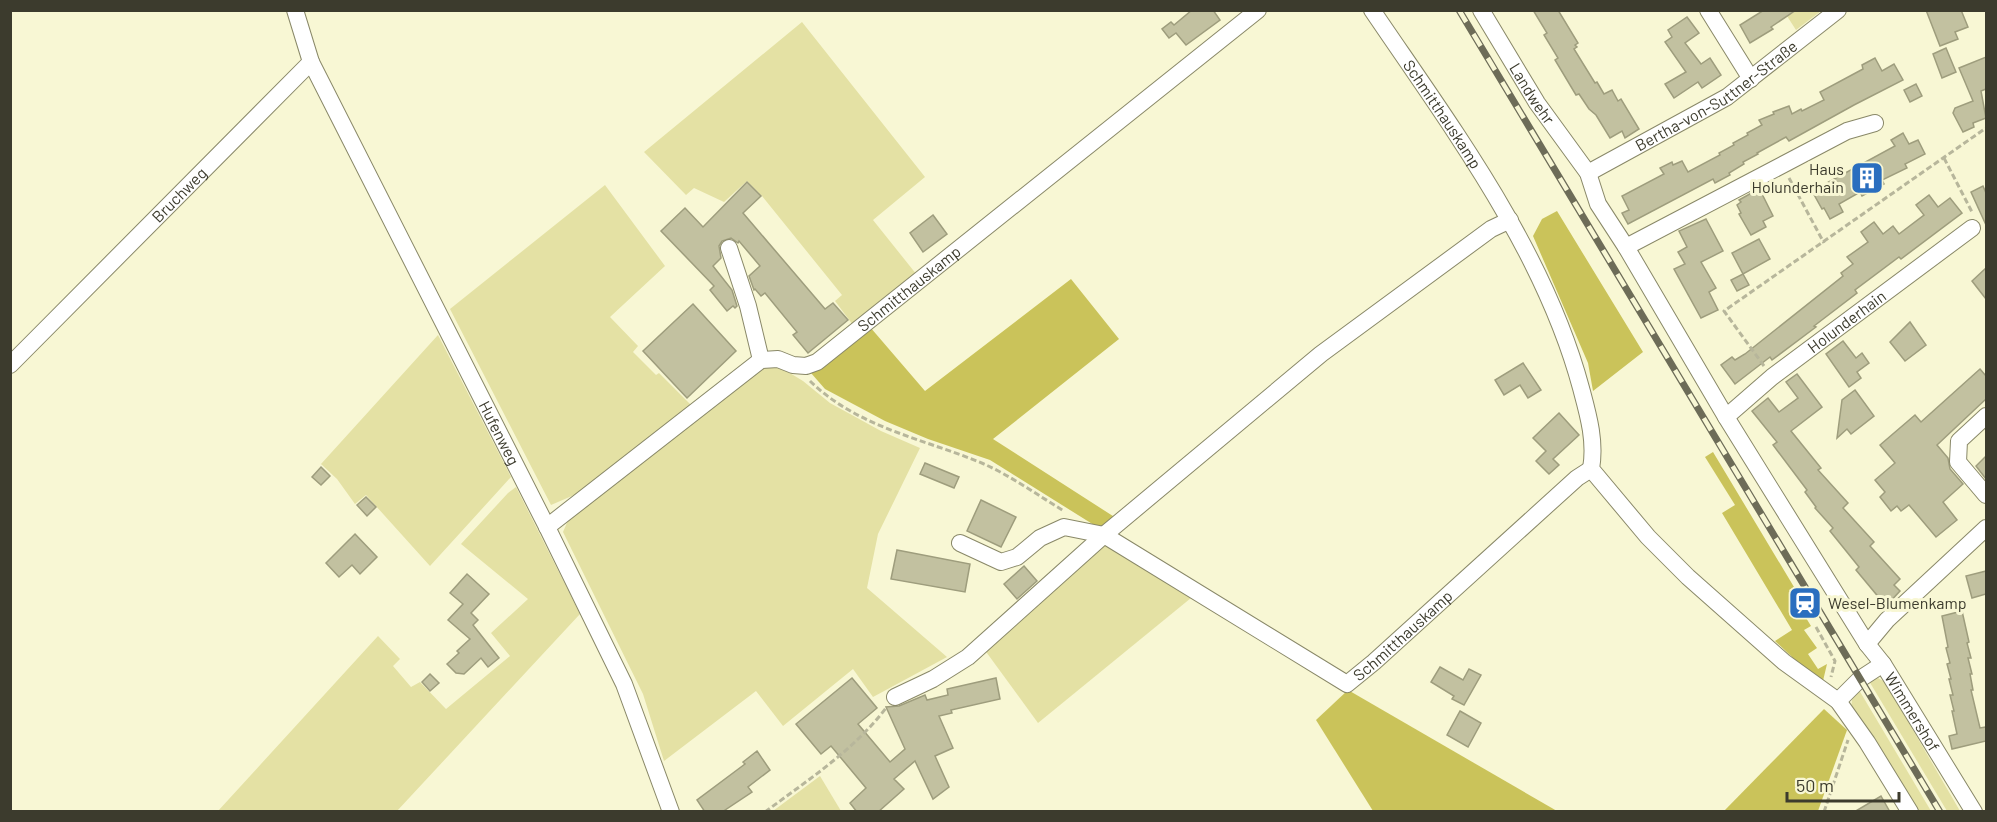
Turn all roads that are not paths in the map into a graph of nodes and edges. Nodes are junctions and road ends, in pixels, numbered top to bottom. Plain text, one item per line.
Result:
1 (295, 10) edge
2 (1258, 10) edge
3 (1372, 10) edge
4 (1481, 10) edge
5 (1708, 10) edge
6 (1838, 10) edge
7 (311, 62) junction
8 (1750, 79) junction
9 (1875, 123) dead end
10 (1588, 173) junction
11 (1510, 220) junction
12 (1972, 228) road end
13 (1626, 247) junction
14 (729, 248) dead end
15 (761, 360) junction
16 (10, 365) edge
17 (1986, 416) edge
18 (1726, 417) junction
19 (1591, 469) junction
20 (1986, 495) edge
21 (547, 526) junction
22 (1986, 528) edge
23 (1104, 535) junction
24 (960, 543) dead end
25 (1867, 644) junction
26 (1883, 664) junction
27 (895, 697) road end
28 (1838, 701) junction
29 (671, 812) edge
30 (1910, 812) edge
31 (1974, 812) edge

1 - 7 street
2 - 15 street, Schmitthauskamp
3 - 11 street, Schmitthauskamp
4 - 10 street, Landwehr
5 - 8 street
6 - 8 street, Bertha-von-Suttner-Straße
7 - 16 street, Bruchweg
7 - 21 street, Hufenweg
8 - 10 street, Bertha-von-Suttner-Straße
9 - 13 street
10 - 13 street
11 - 19 street, Schmitthauskamp
11 - 23 street
12 - 18 street, Holunderhain
13 - 18 street
14 - 15 street
15 - 21 street
17 - 20 street
18 - 25 street
19 - 23 street, Schmitthauskamp
19 - 28 street
21 - 29 street, Hufenweg
22 - 25 street
23 - 24 street
23 - 27 street
25 - 26 street, Wimmershof
26 - 28 street
26 - 31 street, Wimmershof
28 - 30 street

